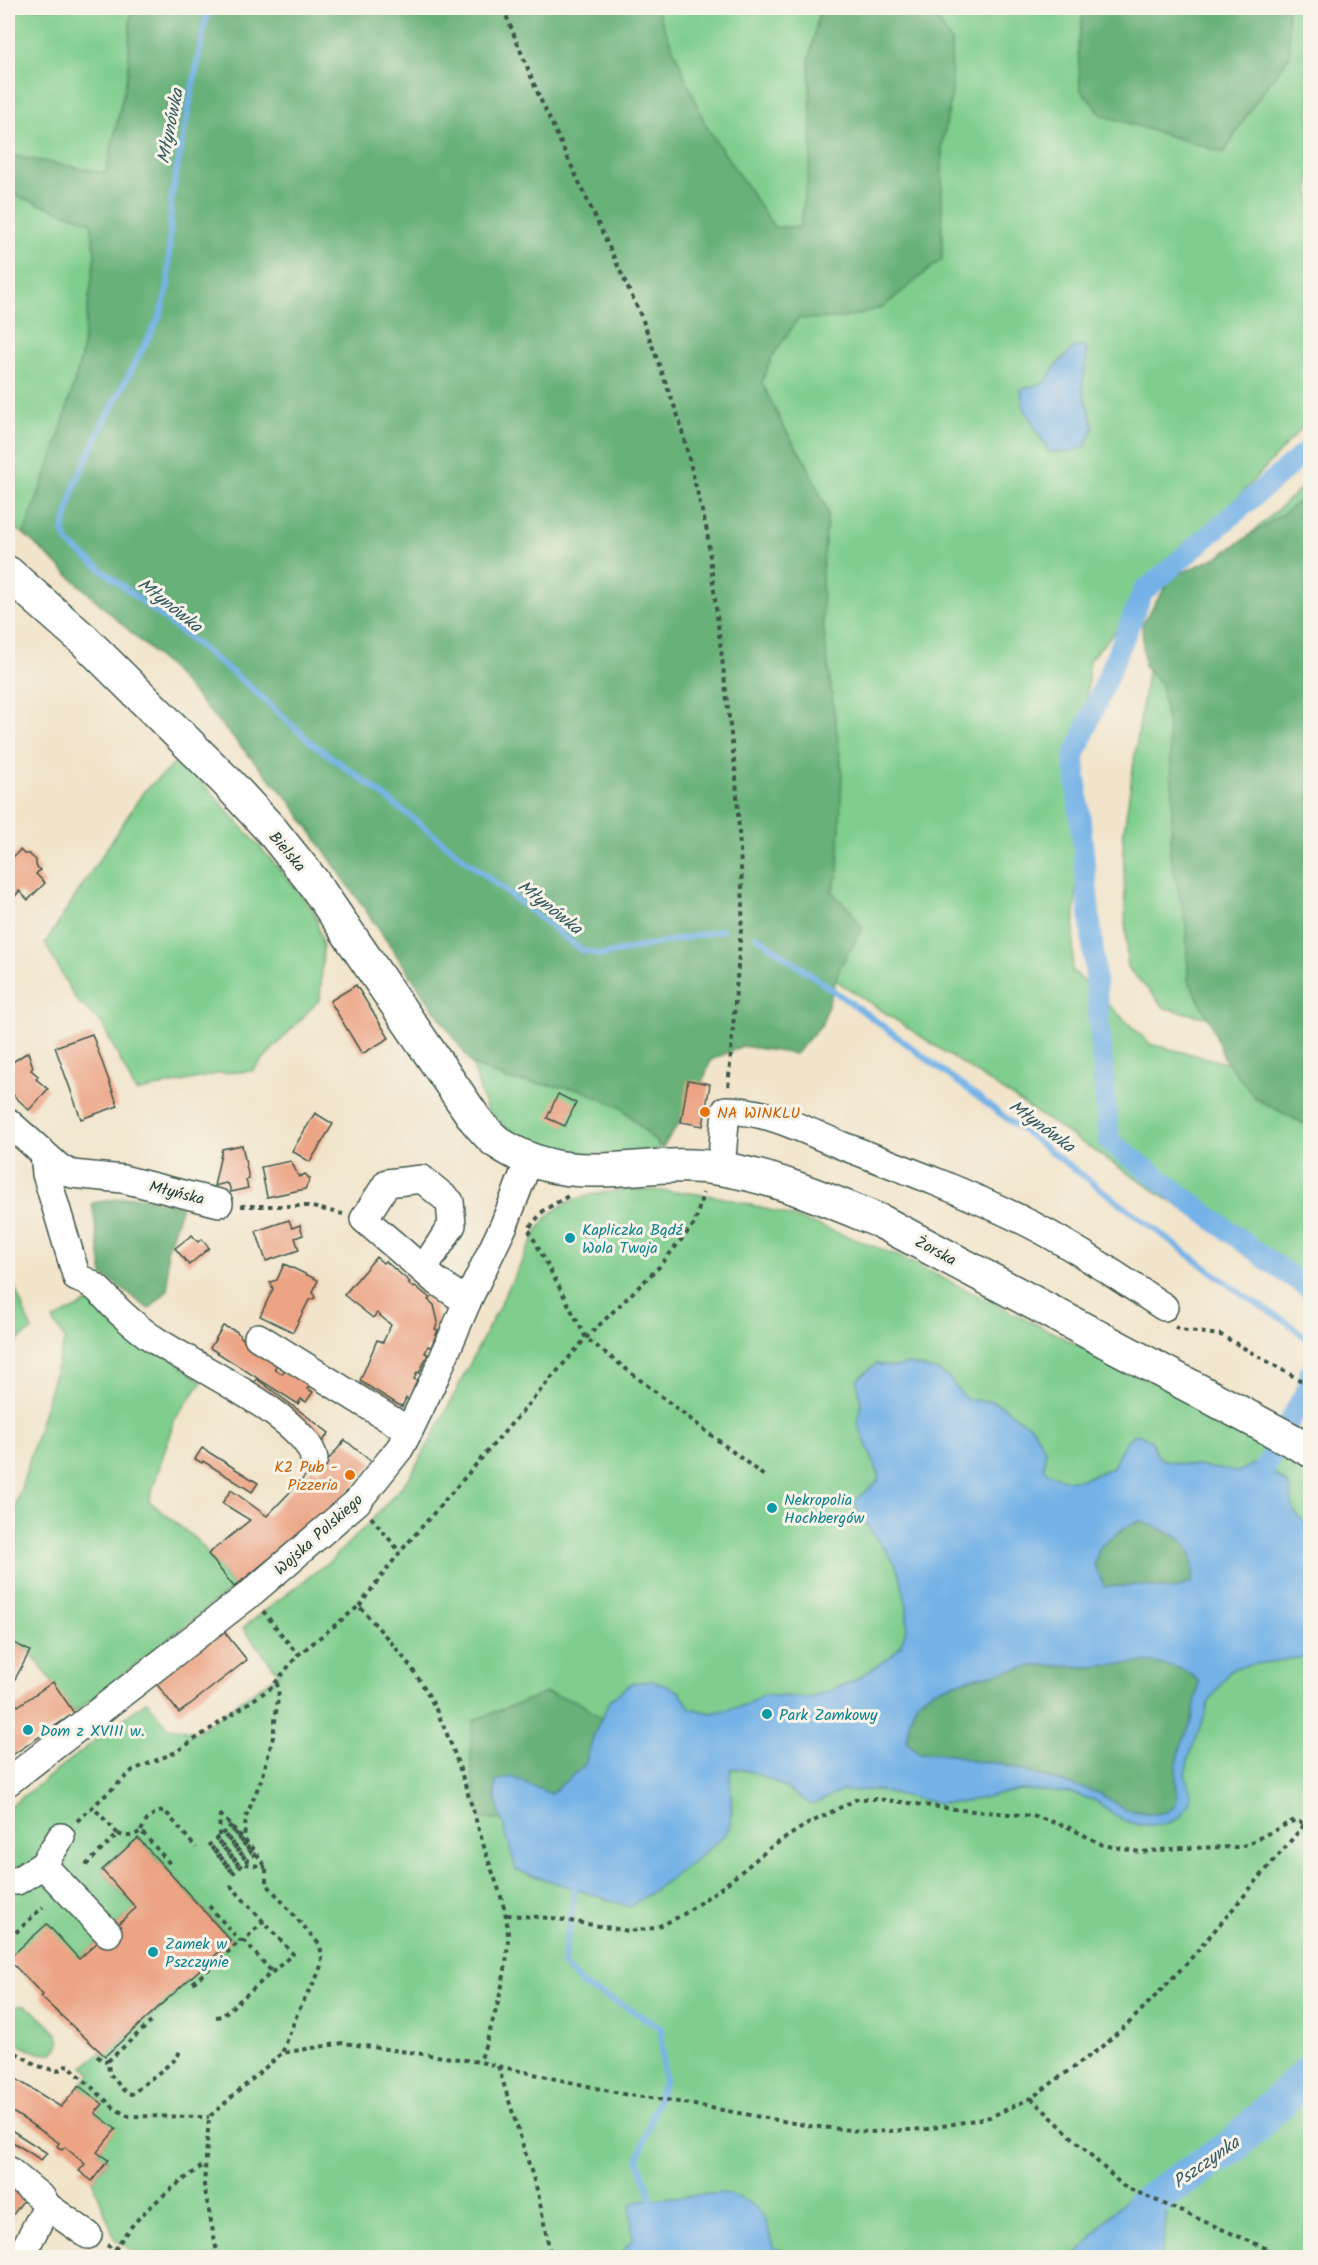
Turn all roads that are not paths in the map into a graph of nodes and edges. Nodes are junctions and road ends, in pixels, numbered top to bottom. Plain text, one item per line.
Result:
1 (8, 573) edge
2 (8, 1122) edge
3 (44, 1154) junction
4 (529, 1160) junction
5 (713, 1176) junction
6 (219, 1203) road end
7 (423, 1270) junction
8 (466, 1302) junction
9 (1164, 1307) dead end
10 (258, 1337) dead end
11 (409, 1431) junction
12 (1306, 1448) edge
13 (314, 1459) dead end
14 (8, 1782) edge
15 (61, 1837) road end
16 (43, 1865) junction
17 (17, 1881) dead end
18 (108, 1933) dead end
19 (8, 2170) edge
20 (47, 2206) junction
21 (88, 2235) dead end
22 (21, 2258) edge

1 - 4 main road, Bielska
2 - 3 street, Młyńska
3 - 6 street, Młyńska
3 - 13 street
4 - 5 main road, Żorska
4 - 8 street, Wojska Polskiego
5 - 9 street
5 - 12 main road, Żorska
7 - 7 street
7 - 8 street
8 - 11 street, Wojska Polskiego
10 - 11 street
11 - 14 street, Wojska Polskiego
15 - 16 street
16 - 17 street
16 - 18 street
19 - 20 street
20 - 21 street
20 - 22 street

